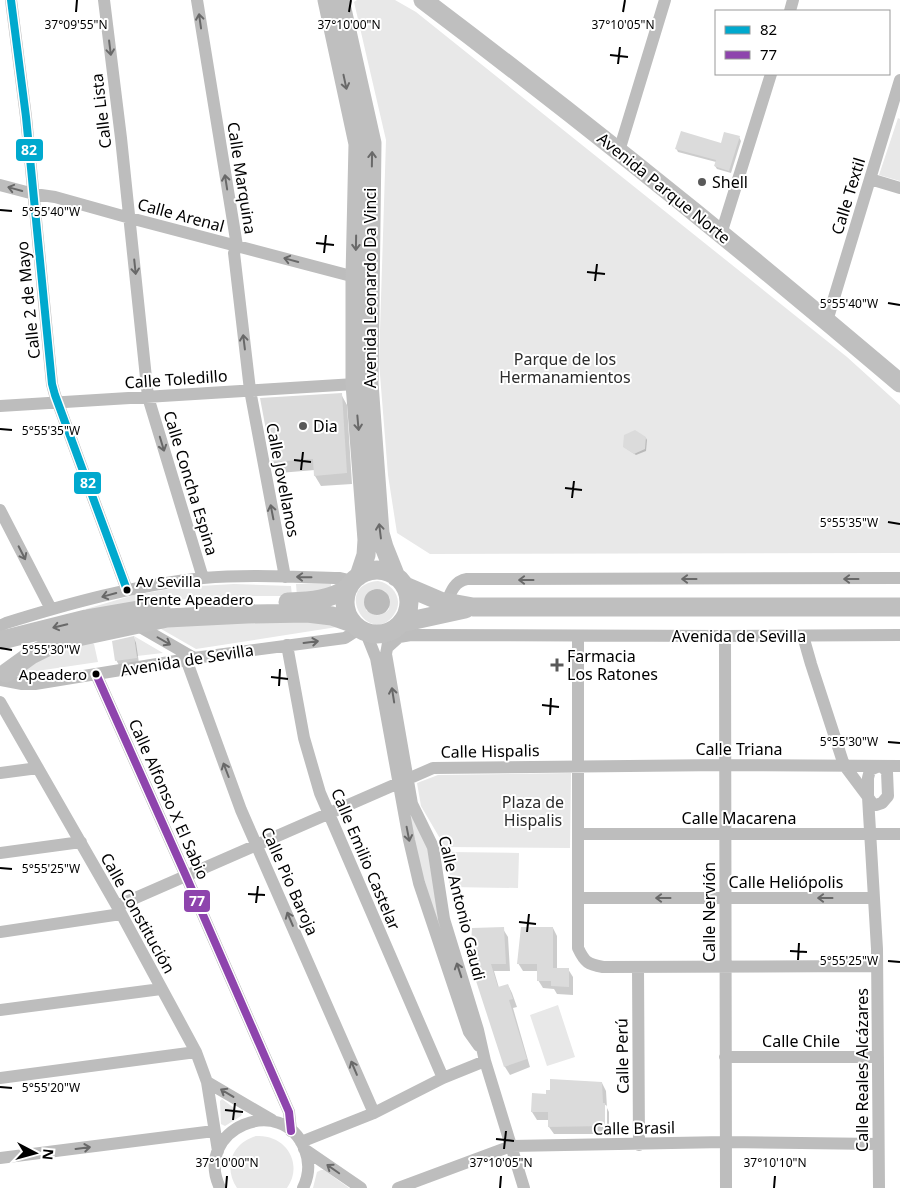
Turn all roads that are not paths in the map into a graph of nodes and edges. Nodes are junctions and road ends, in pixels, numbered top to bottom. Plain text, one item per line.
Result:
1 (11, 0) edge
2 (104, 0) edge
3 (197, 0) edge
4 (326, 0) edge
5 (340, 0) edge
6 (423, 0) edge
7 (665, 0) edge
8 (771, 75) edge
9 (900, 80) edge
10 (896, 109) edge
11 (618, 151) junction
12 (870, 179) junction
13 (0, 185) edge
14 (900, 188) edge
15 (34, 194) junction
16 (130, 218) junction
17 (722, 234) junction
18 (237, 246) junction
19 (355, 277) junction
20 (827, 321) junction
21 (900, 383) edge
22 (355, 384) junction
23 (250, 390) junction
24 (148, 397) junction
25 (58, 403) junction
26 (0, 406) edge
27 (0, 510) edge
28 (285, 576) junction
29 (203, 578) junction
30 (900, 578) edge
31 (354, 581) junction
32 (401, 581) junction
33 (127, 590) junction
34 (447, 602) junction
35 (473, 607) junction
36 (900, 607) edge
37 (51, 609) junction
38 (135, 624) junction
39 (398, 626) junction
40 (358, 633) junction
41 (900, 634) edge
42 (1, 635) edge
43 (427, 635) junction
44 (578, 636) junction
45 (725, 636) junction
46 (804, 636) junction
47 (287, 645) junction
48 (386, 650) junction
49 (190, 659) junction
50 (96, 674) junction
51 (2, 677) edge
52 (0, 702) edge
53 (726, 764) junction
54 (844, 765) junction
55 (577, 766) junction
56 (879, 766) junction
57 (900, 766) edge
58 (38, 768) junction
59 (0, 773) edge
60 (402, 782) junction
61 (868, 797) junction
62 (328, 814) junction
63 (578, 834) junction
64 (726, 834) junction
65 (870, 834) junction
66 (900, 834) edge
67 (81, 842) junction
68 (258, 846) junction
69 (0, 852) edge
70 (186, 876) junction
71 (578, 898) junction
72 (724, 898) junction
73 (874, 898) junction
74 (119, 910) junction
75 (0, 932) edge
76 (877, 966) junction
77 (638, 967) junction
78 (724, 967) junction
79 (161, 989) junction
80 (0, 1010) edge
81 (196, 1052) junction
82 (483, 1055) junction
83 (725, 1057) junction
84 (878, 1057) junction
85 (0, 1078) edge
86 (443, 1078) junction
87 (207, 1082) junction
88 (374, 1113) junction
89 (276, 1123) junction
90 (214, 1131) junction
91 (291, 1131) junction
92 (725, 1142) junction
93 (639, 1144) junction
94 (878, 1144) junction
95 (302, 1145) junction
96 (511, 1146) junction
97 (218, 1151) junction
98 (0, 1158) edge
99 (220, 1188) edge
100 (303, 1188) edge
101 (361, 1188) edge
102 (398, 1188) edge
103 (524, 1188) edge
104 (726, 1188) edge
105 (879, 1188) edge

1 - 15 street, Calle 2 de Mayo
2 -> 16 street, Calle Lista
18 -> 3 street, Calle Marquina
4 -> 19 street, Avenida Leonardo Da Vinci
32 -> 5 street, Avenida Leonardo Da Vinci
6 - 11 street, Avenida Parque Norte
7 - 11 street
8 - 17 street
9 - 10 street, Calle Textil
10 - 12 street, Calle Textil
11 - 17 street, Avenida Parque Norte
12 - 14 street
12 - 20 street, Calle Textil
15 -> 13 street, Calle Arenal
15 - 16 street, Calle Arenal
15 - 25 street, Calle 2 de Mayo
16 - 18 street, Calle Arenal
16 -> 24 street, Calle Lista
17 - 20 street, Avenida Parque Norte
19 -> 18 street, Calle Arenal
23 -> 18 street, Calle Marquina
19 - 22 street, Avenida Leonardo Da Vinci
20 - 21 street, Avenida Parque Norte
22 - 23 street, Calle Toledillo
22 -> 31 street, Avenida Leonardo Da Vinci
23 - 24 street, Calle Toledillo
28 -> 23 street, Calle Jovellanos
24 - 25 street, Calle Toledillo
24 -> 29 street, Calle Concha Espina
25 - 26 street, Calle Toledillo
25 - 33 street, Calle 2 de Mayo
27 -> 37 street
28 - 29 street
31 -> 28 street
29 - 33 street
30 -> 34 street
31 - 32 street
31 - 40 street
31 -> 42 street
32 - 34 street, Avenida de Sevilla
32 - 39 street
33 -> 37 street
34 - 35 street, Avenida de Sevilla
35 - 36 street, Avenida de Sevilla
35 - 39 street, Avenida de Sevilla
37 - 42 street
38 - 40 street
38 -> 49 street
38 - 51 street
39 - 40 street
39 - 43 street
39 - 48 street
47 -> 40 street, Avenida de Sevilla
40 - 60 street, Calle Antonio Gaudi
41 - 46 street, Avenida de Sevilla
42 - 51 street
43 - 44 street, Avenida de Sevilla
43 - 48 street
44 - 45 street, Avenida de Sevilla
44 - 55 street
45 - 46 street, Avenida de Sevilla
45 - 53 street, Calle Nervión
46 - 54 street
47 - 49 street, Avenida de Sevilla
47 - 62 street, Calle Emilio Castelar
60 -> 48 street, Calle Antonio Gaudi
49 - 50 street, Avenida de Sevilla
68 -> 49 street, Calle Pio Baroja
50 - 51 street, Avenida de Sevilla
50 - 70 street, Calle Alfonso X El Sabio
52 - 58 street, Calle Constitución
53 - 54 street, Calle Triana
53 - 55 street, Calle Triana
53 - 64 street, Calle Nervión
54 - 56 street, Calle Triana
54 - 61 street
55 - 60 street, Calle Hispalis
55 - 63 street
56 - 57 street, Calle Triana
56 - 61 street, Calle Reales Alcázares
56 - 61 street
58 - 59 street
58 - 67 street, Calle Constitución
60 - 62 street, Calle Hispalis
82 -> 60 street, Calle Antonio Gaudi
60 -> 82 street, Calle Antonio Gaudi
61 - 65 street, Calle Reales Alcázares
62 - 68 street, Calle Hispalis
62 - 86 street, Calle Emilio Castelar
63 - 64 street, Calle Macarena
63 - 71 street
64 - 65 street, Calle Macarena
64 - 72 street, Calle Nervión
65 - 66 street, Calle Macarena
65 - 73 street, Calle Reales Alcázares
67 - 69 street
67 - 74 street, Calle Constitución
68 - 70 street, Calle Hispalis
88 -> 68 street, Calle Pio Baroja
70 - 74 street, Calle Hispalis
70 - 91 street, Calle Alfonso X El Sabio
72 -> 71 street, Calle Heliópolis
71 - 77 street
73 -> 72 street, Calle Heliópolis
72 - 78 street, Calle Nervión
73 - 76 street, Calle Reales Alcázares
74 - 75 street, Calle Hispalis
74 - 79 street, Calle Constitución
76 - 78 street
76 - 84 street, Calle Reales Alcázares
77 - 78 street
77 - 93 street, Calle Perú
78 - 83 street, Calle Nervión
79 - 80 street
79 - 81 street, Calle Constitución
81 - 85 street
81 - 87 street, Calle Constitución
82 - 86 street
82 - 96 street, Calle Antonio Gaudi
83 - 84 street, Calle Chile
83 - 92 street, Calle Nervión
84 - 94 street, Calle Reales Alcázares
86 - 88 street
89 -> 87 street
87 - 90 street, Calle Constitución
88 - 95 street
89 - 91 street
89 - 97 street
90 - 97 street, Calle Constitución
98 -> 90 street
91 - 95 street
92 - 93 street, Calle Brasil
92 - 94 street, Calle Brasil
92 - 104 street, Calle Nervión
93 - 96 street, Calle Brasil
94 - 105 street, Calle Reales Alcázares
95 - 100 street
101 -> 95 street
96 - 102 street, Calle Brasil
96 - 103 street, Calle Antonio Gaudi
97 - 99 street, Calle Constitución

